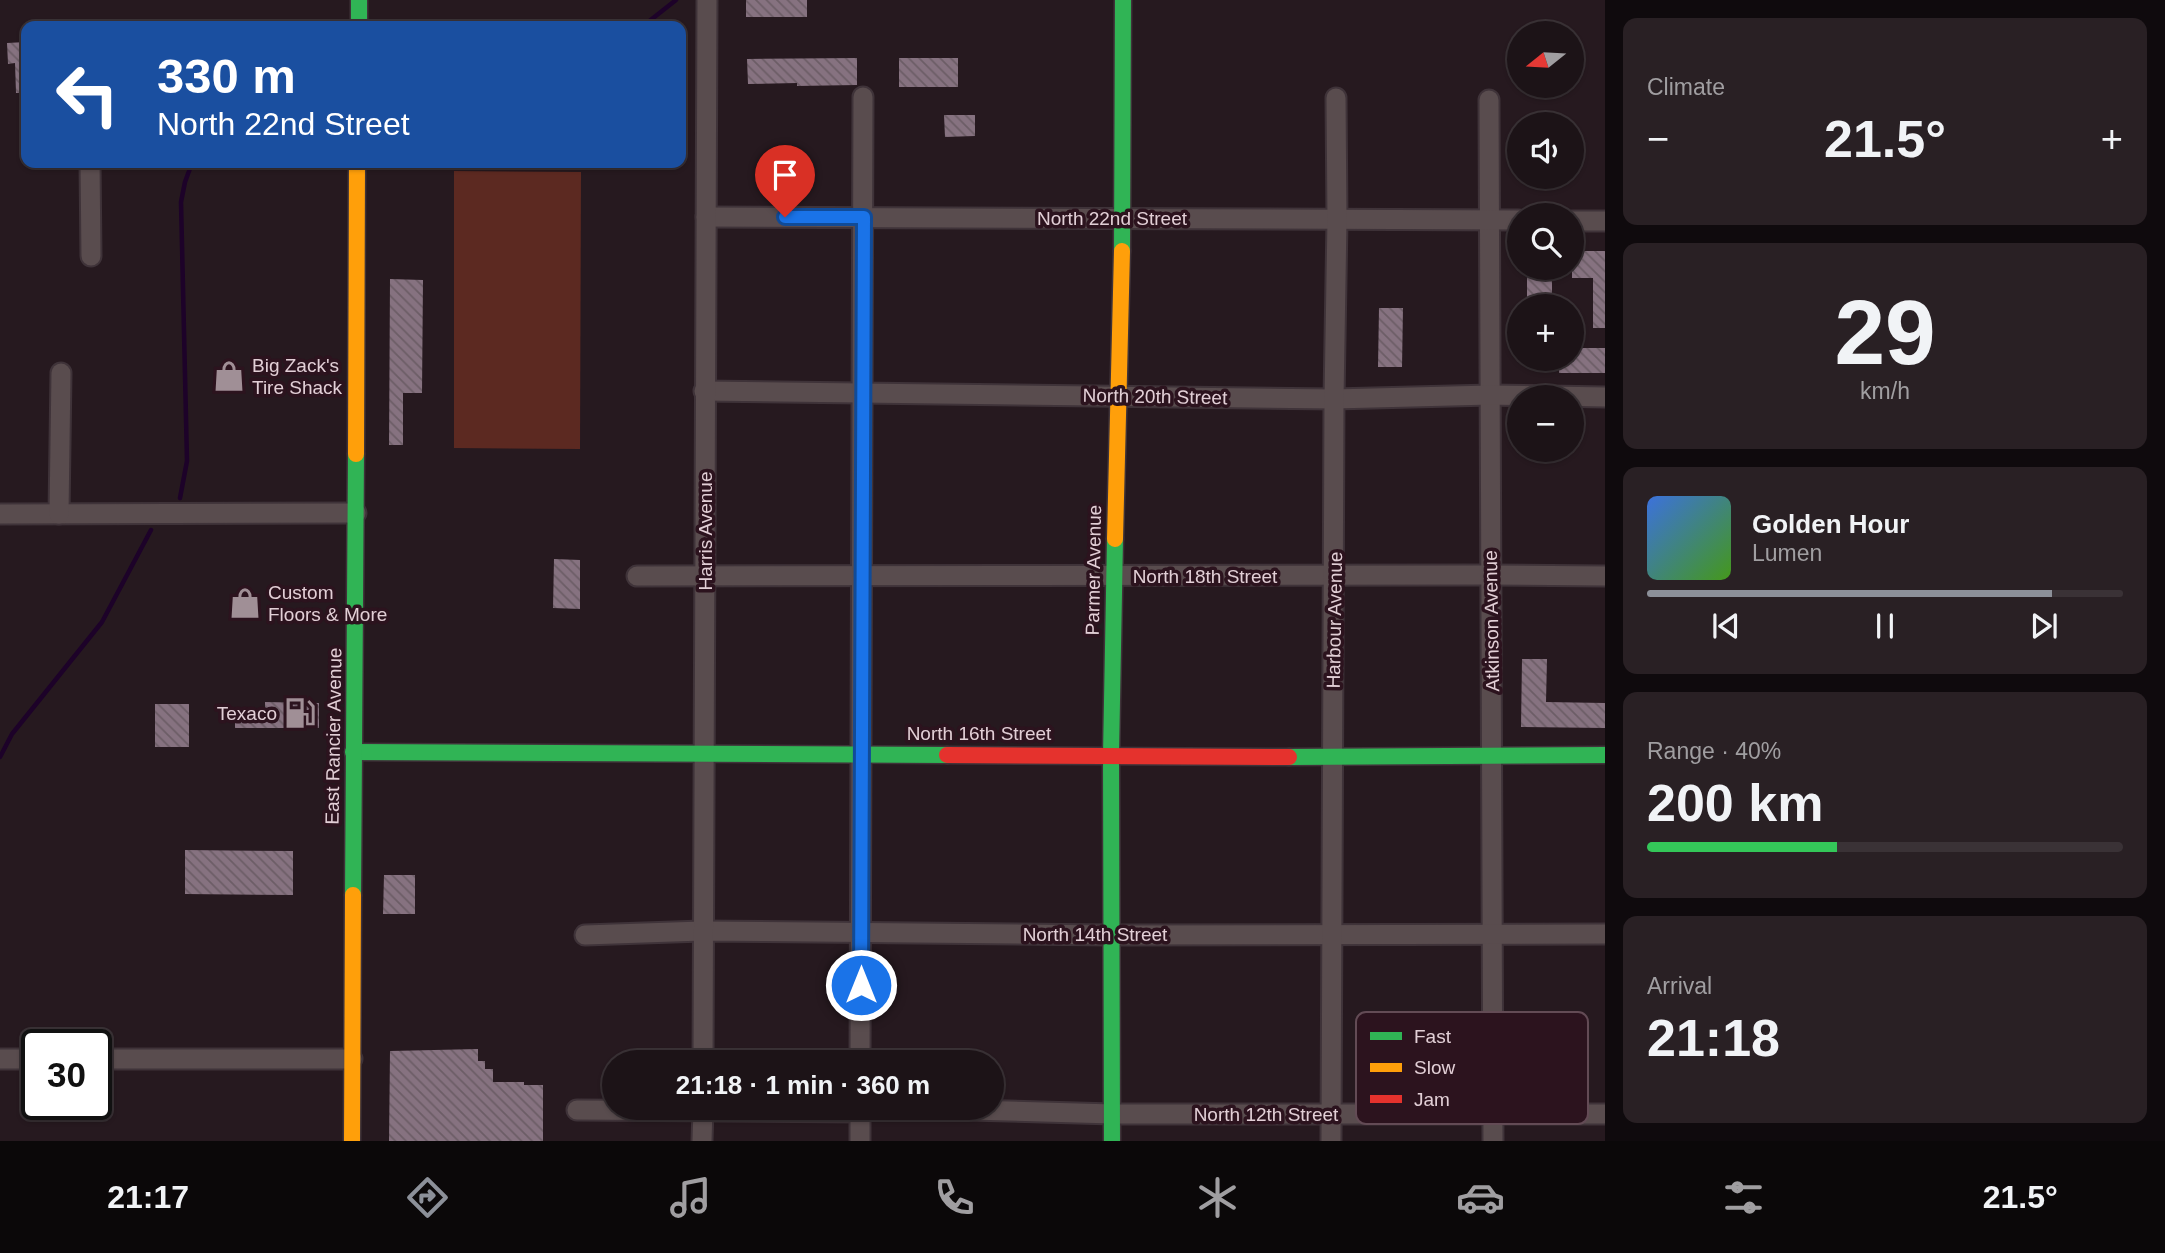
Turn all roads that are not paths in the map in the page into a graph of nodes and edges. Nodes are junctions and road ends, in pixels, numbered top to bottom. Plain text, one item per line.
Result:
1 (359, 0) edge
2 (707, 0) edge
3 (1123, 0) edge
4 (359, 21) edge
5 (863, 97) dead end
6 (1336, 98) dead end
7 (1489, 100) dead end
8 (90, 168) edge
9 (357, 168) edge
10 (706, 217) junction
11 (864, 217) junction
12 (1123, 218) junction
13 (1337, 220) junction
14 (1490, 220) junction
15 (1507, 220) edge
16 (1584, 220) edge
17 (1605, 220) edge
18 (91, 256) dead end
19 (61, 373) dead end
20 (704, 391) junction
21 (862, 394) junction
22 (1490, 395) junction
23 (1117, 396) junction
24 (1605, 397) edge
25 (1334, 399) junction
26 (0, 513) edge
27 (356, 513) junction
28 (59, 514) junction
29 (1335, 575) junction
30 (1490, 575) junction
31 (637, 576) dead end
32 (705, 576) junction
33 (1114, 576) junction
34 (1605, 576) edge
35 (863, 577) junction
36 (354, 751) junction
37 (862, 753) junction
38 (704, 754) junction
39 (1111, 755) junction
40 (1605, 755) edge
41 (1332, 757) junction
42 (1492, 757) junction
43 (702, 931) junction
44 (861, 933) junction
45 (1491, 933) junction
46 (1605, 934) edge
47 (585, 935) dead end
48 (1112, 935) junction
49 (1332, 935) junction
50 (1492, 1012) edge
51 (702, 1050) edge
52 (860, 1050) edge
53 (0, 1059) edge
54 (21, 1059) edge
55 (112, 1059) edge
56 (352, 1059) junction
57 (577, 1110) dead end
58 (602, 1110) edge
59 (1004, 1111) edge
60 (1113, 1114) junction
61 (1331, 1115) junction
62 (1356, 1115) edge
63 (703, 1120) edge
64 (860, 1120) edge
65 (352, 1141) edge
66 (702, 1141) edge
67 (860, 1141) edge
68 (1112, 1141) edge
69 (1331, 1141) edge

1 - 4 street
2 - 10 street, Harris Avenue
3 - 12 street, Parmer Avenue
5 - 11 street
6 - 13 street, Harbour Avenue
7 - 14 street, Atkinson Avenue
8 - 18 street
9 - 27 street, East Rancier Avenue
10 - 11 street, North 22nd Street
10 - 20 street, Harris Avenue
11 - 12 street, North 22nd Street
11 - 21 street
12 - 13 street, North 22nd Street
12 - 23 street, Parmer Avenue
13 - 14 street, North 22nd Street
13 - 25 street, Harbour Avenue
14 - 15 street, North 22nd Street
14 - 22 street, Atkinson Avenue
16 - 17 street
19 - 28 street
20 - 21 street, North 20th Street
20 - 32 street, Harris Avenue
21 - 23 street, North 20th Street
21 - 35 street
22 - 24 street, North 20th Street
22 - 25 street, North 20th Street
22 - 30 street, Atkinson Avenue
23 - 25 street, North 20th Street
23 - 33 street, Parmer Avenue
25 - 29 street, Harbour Avenue
26 - 28 street
27 - 28 street
27 - 36 street, East Rancier Avenue
29 - 30 street, North 18th Street
29 - 33 street, North 18th Street
29 - 41 street, Harbour Avenue
30 - 34 street, North 18th Street
30 - 42 street, Atkinson Avenue
31 - 32 street, North 18th Street
32 - 35 street, North 18th Street
32 - 38 street, Harris Avenue
33 - 35 street, North 18th Street
33 - 39 street, Parmer Avenue
35 - 37 street
36 - 38 street, North 16th Street
36 - 56 street, East Rancier Avenue
37 - 38 street, North 16th Street
37 - 39 street, North 16th Street
37 - 44 street
38 - 43 street, Harris Avenue
39 - 41 street, North 16th Street
39 - 48 street, Parmer Avenue
40 - 42 street, North 16th Street
41 - 42 street, North 16th Street
41 - 49 street, Harbour Avenue
42 - 45 street, Atkinson Avenue
43 - 44 street, North 14th Street
43 - 47 street, North 14th Street
43 - 51 street, Harris Avenue
44 - 48 street, North 14th Street
44 - 52 street
45 - 46 street, North 14th Street
45 - 49 street, North 14th Street
45 - 50 street, Atkinson Avenue
48 - 49 street, North 14th Street
48 - 60 street, Parmer Avenue
49 - 61 street, Harbour Avenue
53 - 54 street
55 - 56 street
56 - 65 street, East Rancier Avenue
57 - 58 street
59 - 60 street, North 12th Street
60 - 61 street, North 12th Street
60 - 68 street, Parmer Avenue
61 - 62 street, North 12th Street
61 - 69 street, Harbour Avenue
63 - 66 street
64 - 67 street

